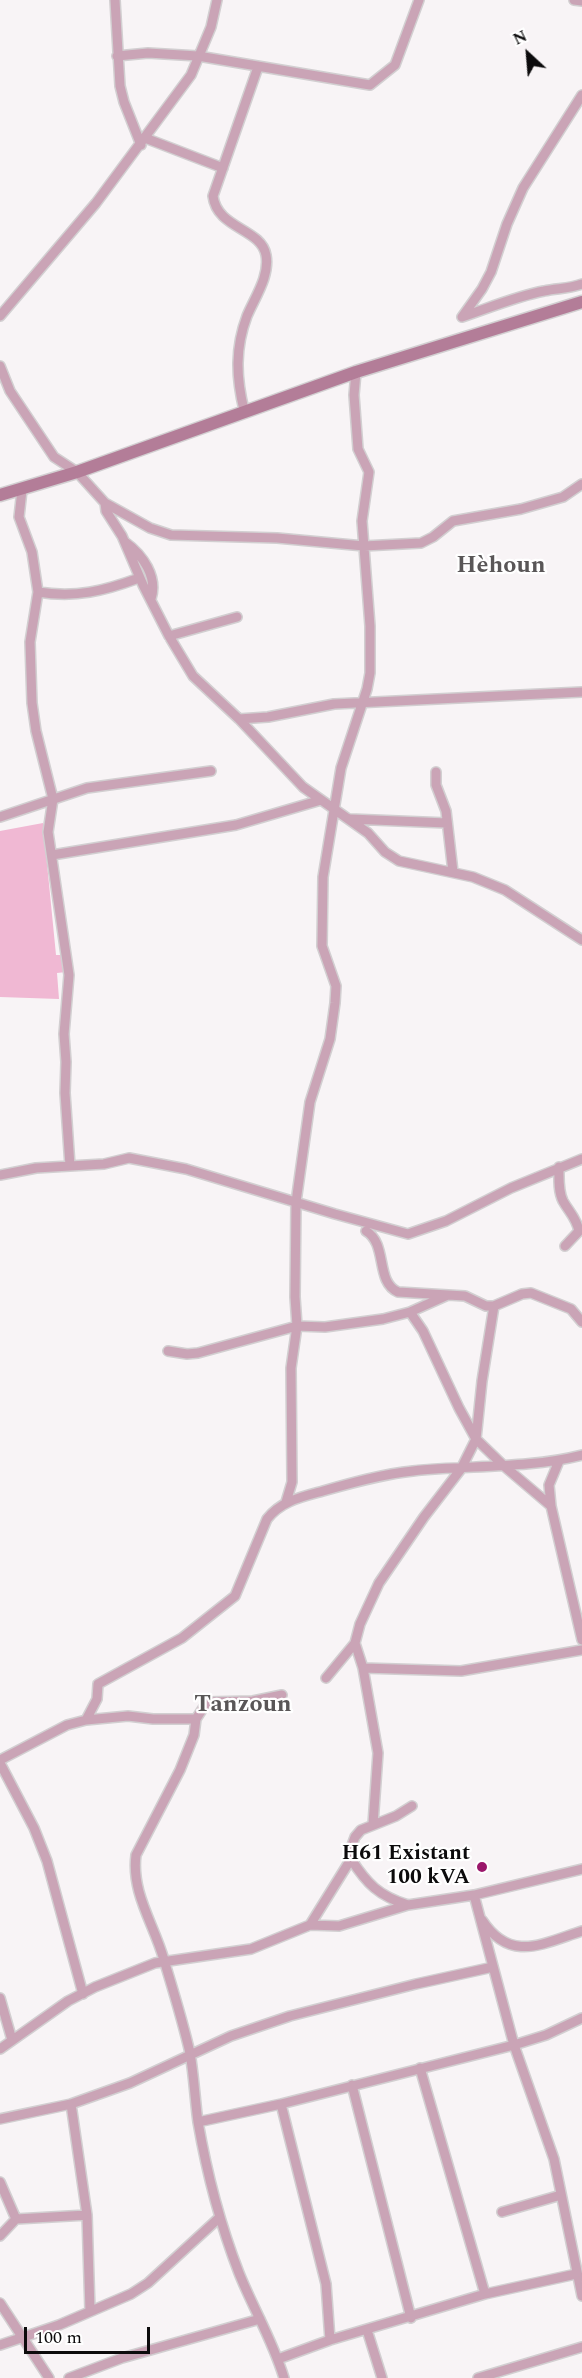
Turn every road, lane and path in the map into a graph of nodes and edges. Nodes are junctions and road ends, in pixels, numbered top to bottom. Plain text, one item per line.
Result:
1 (115, 0) edge
2 (217, 0) edge
3 (419, 0) edge
4 (574, 0) edge
5 (582, 1) edge
6 (117, 56) junction
7 (198, 56) junction
8 (258, 67) junction
9 (582, 95) edge
10 (143, 142) junction
11 (223, 168) junction
12 (582, 284) edge
13 (582, 302) edge
14 (0, 316) edge
15 (0, 366) edge
16 (356, 372) junction
17 (244, 410) junction
18 (77, 472) junction
19 (582, 484) edge
20 (22, 490) junction
21 (0, 495) edge
22 (105, 503) junction
23 (124, 540) junction
24 (364, 546) junction
25 (139, 578) junction
26 (38, 592) junction
27 (151, 599) junction
28 (237, 617) dead end
29 (169, 636) junction
30 (582, 692) edge
31 (363, 702) junction
32 (239, 719) junction
33 (211, 771) dead end
34 (436, 772) dead end
35 (53, 799) junction
36 (321, 801) junction
37 (334, 810) junction
38 (0, 817) edge
39 (350, 819) junction
40 (447, 823) junction
41 (52, 855) junction
42 (453, 872) junction
43 (582, 940) edge
44 (582, 1159) edge
45 (70, 1166) junction
46 (559, 1167) junction
47 (0, 1175) edge
48 (296, 1202) junction
49 (366, 1231) dead end
50 (565, 1246) dead end
51 (448, 1296) junction
52 (494, 1306) junction
53 (410, 1312) junction
54 (582, 1322) edge
55 (297, 1326) junction
56 (168, 1351) dead end
57 (476, 1439) junction
58 (582, 1455) edge
59 (559, 1461) junction
60 (504, 1466) junction
61 (461, 1468) junction
62 (286, 1502) junction
63 (551, 1506) junction
64 (582, 1640) edge
65 (355, 1643) junction
66 (582, 1650) edge
67 (363, 1668) junction
68 (326, 1678) dead end
69 (282, 1695) dead end
70 (196, 1719) junction
71 (86, 1720) junction
72 (0, 1762) edge
73 (412, 1806) dead end
74 (373, 1824) junction
75 (351, 1859) junction
76 (582, 1869) edge
77 (474, 1895) junction
78 (408, 1905) junction
79 (479, 1915) junction
80 (310, 1925) junction
81 (582, 1931) edge
82 (165, 1961) junction
83 (493, 1967) junction
84 (83, 1994) junction
85 (0, 1998) edge
86 (582, 2018) edge
87 (12, 2040) junction
88 (514, 2046) junction
89 (0, 2049) edge
90 (190, 2054) junction
91 (420, 2068) junction
92 (352, 2085) junction
93 (71, 2104) junction
94 (281, 2104) junction
95 (0, 2119) edge
96 (198, 2122) junction
97 (0, 2182) edge
98 (561, 2195) junction
99 (502, 2212) dead end
100 (87, 2215) junction
101 (220, 2217) junction
102 (16, 2219) junction
103 (0, 2236) edge
104 (579, 2276) edge
105 (485, 2295) junction
106 (582, 2296) edge
107 (0, 2303) edge
108 (90, 2311) junction
109 (411, 2318) junction
110 (260, 2319) junction
111 (367, 2330) junction
112 (23, 2338) junction
113 (330, 2340) junction
114 (0, 2345) edge
115 (582, 2347) edge
116 (278, 2358) junction
117 (515, 2367) junction
118 (49, 2378) edge
119 (69, 2378) edge
120 (284, 2378) edge
121 (382, 2378) edge
122 (478, 2378) edge
123 (519, 2378) edge

1 - 6 street
2 - 7 street
3 - 8 street
4 - 5 street
6 - 7 street
6 - 10 street
7 - 8 street
7 - 10 street
8 - 11 street
9 - 12 street
10 - 11 street
10 - 14 street
11 - 17 street
13 - 16 main road
15 - 18 street
16 - 17 main road
16 - 24 street
17 - 18 main road
18 - 20 main road
18 - 22 street
19 - 24 street
20 - 21 main road
20 - 26 street
22 - 23 street
22 - 24 street
23 - 25 street
23 - 27 street
24 - 31 street
25 - 26 street
25 - 27 street
26 - 35 street
27 - 29 street
28 - 29 street
29 - 32 street
30 - 31 street
31 - 32 street
31 - 37 street
32 - 36 street
33 - 35 street
34 - 40 street
35 - 38 street
35 - 41 street
36 - 37 street
36 - 41 street
37 - 39 street
37 - 48 street
39 - 40 street
39 - 42 street
40 - 42 street
41 - 45 street
42 - 43 street
44 - 46 street
45 - 47 street
45 - 48 street
46 - 48 street
46 - 50 street
48 - 55 street
49 - 51 street
51 - 52 street
51 - 53 street
52 - 54 street
52 - 57 street
53 - 55 street
53 - 57 street
55 - 56 street
55 - 62 street
57 - 60 street
57 - 61 street
58 - 59 street
59 - 60 street
59 - 63 street
60 - 61 street
60 - 63 street
61 - 62 street
61 - 65 street
62 - 71 street
63 - 64 street
65 - 67 street
65 - 68 street
66 - 67 street
67 - 74 street
69 - 70 street
70 - 71 street
70 - 82 street
71 - 72 street
72 - 84 street
73 - 74 street
74 - 75 street
75 - 78 street
75 - 80 street
76 - 77 street
77 - 78 street
77 - 79 street
78 - 80 street
79 - 81 street
79 - 83 street
80 - 82 street
82 - 84 street
82 - 90 street
83 - 88 street
83 - 90 street
84 - 87 street
85 - 87 street
86 - 88 street
87 - 89 street
88 - 91 street
88 - 98 street
90 - 93 street
90 - 96 street
91 - 92 street
91 - 105 street
92 - 94 street
92 - 109 street
93 - 95 street
93 - 100 street
94 - 96 street
94 - 113 street
96 - 101 street
97 - 102 street
98 - 99 street
98 - 104 street
100 - 102 street
100 - 108 street
101 - 108 street
101 - 110 street
102 - 103 street
104 - 105 street
104 - 106 street
105 - 109 street
107 - 112 street
108 - 112 street
109 - 111 street
110 - 116 street
110 - 119 street
111 - 113 street
111 - 121 street
112 - 114 street
112 - 118 street
113 - 116 street
115 - 117 street
116 - 120 street
117 - 122 street
117 - 123 street

